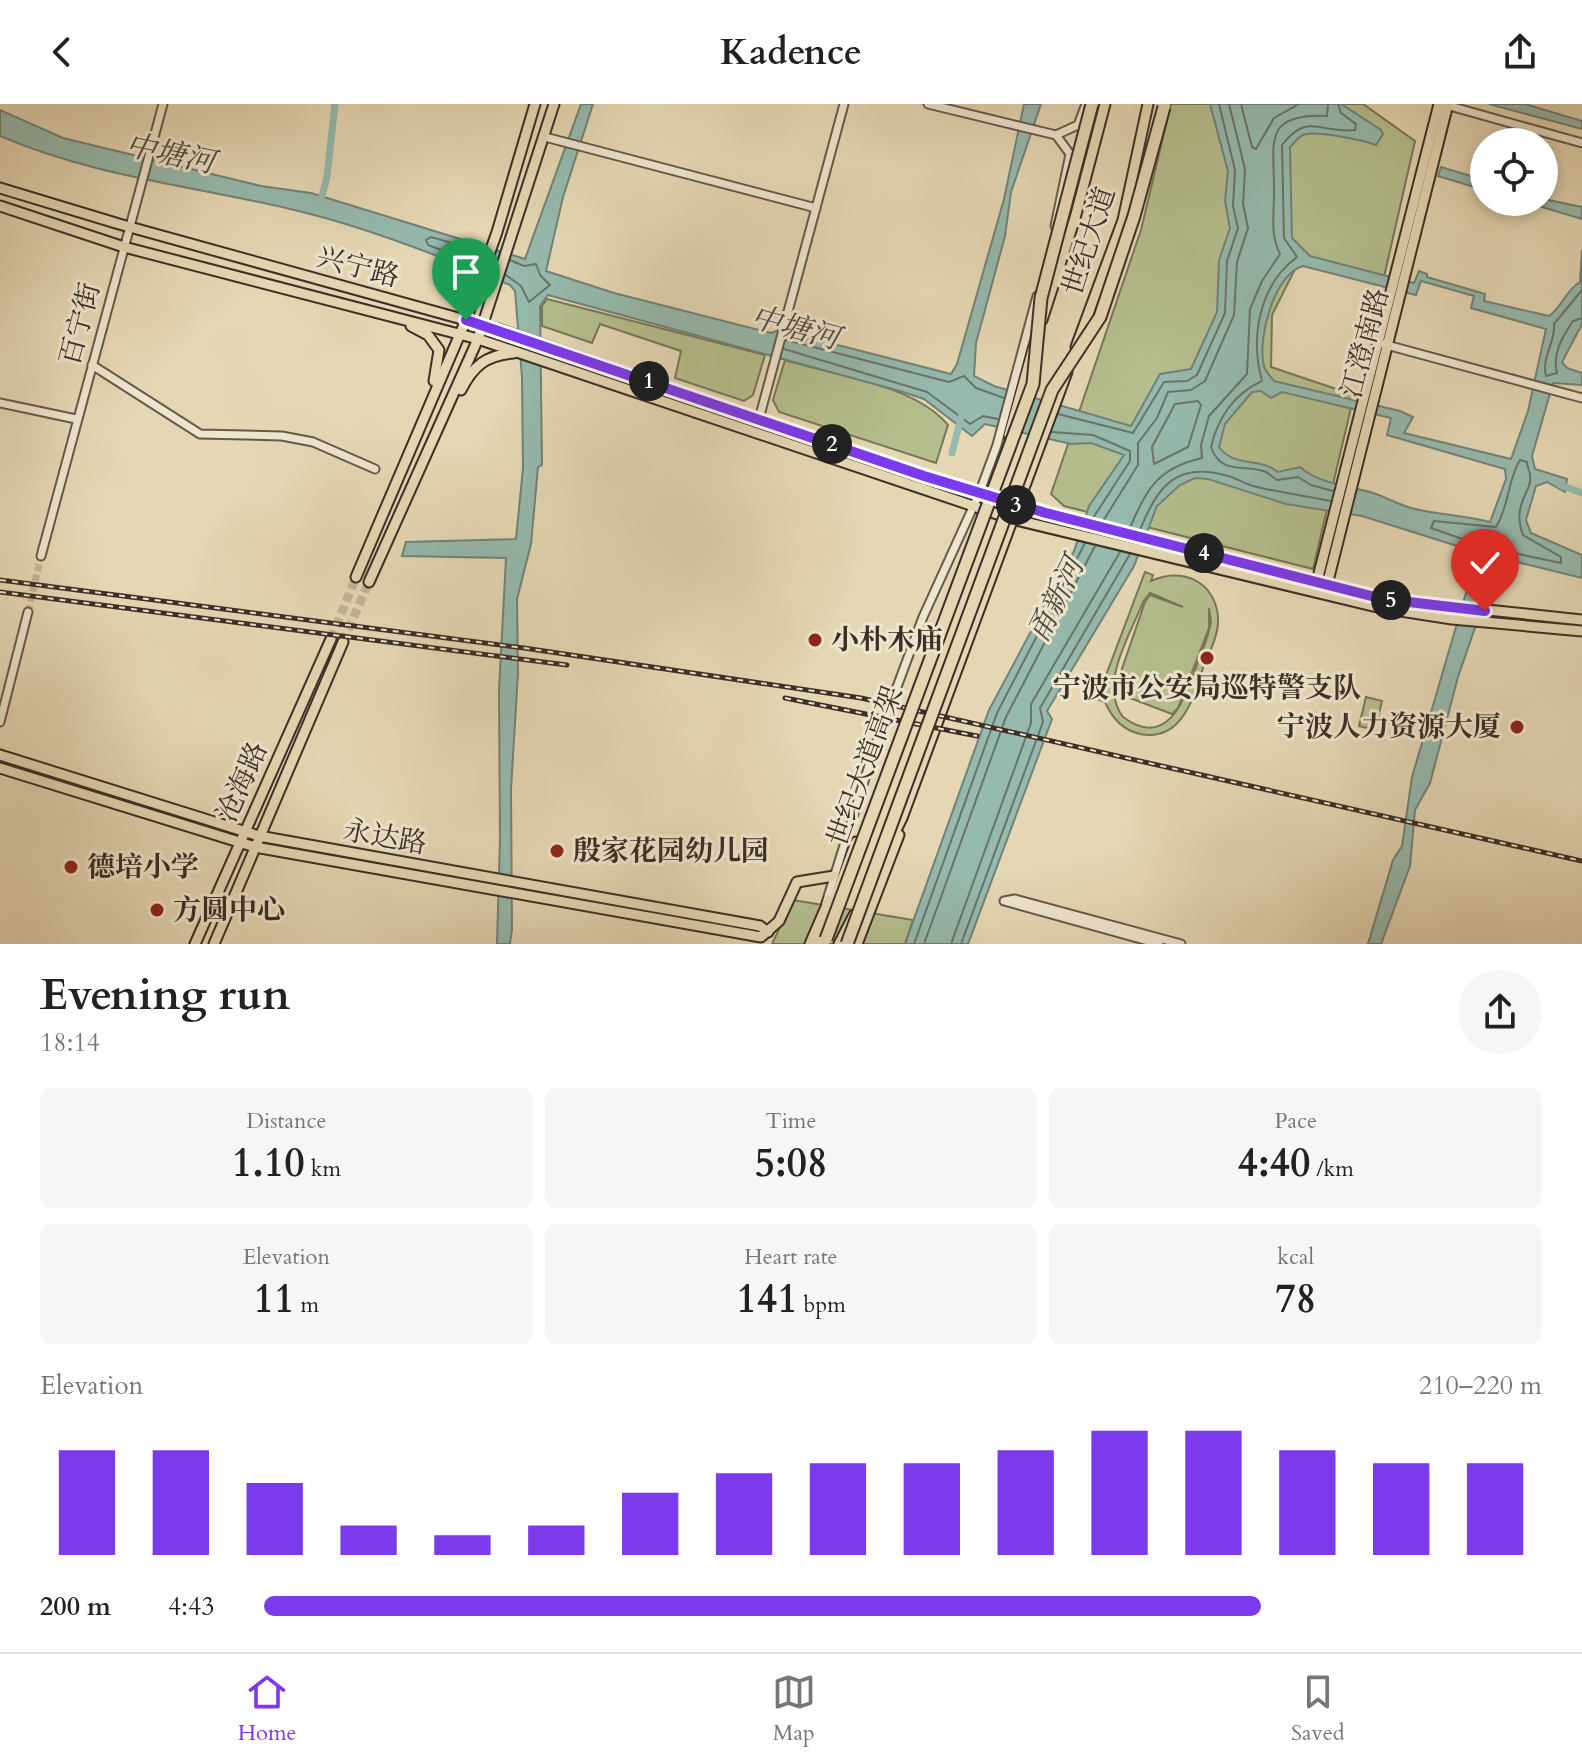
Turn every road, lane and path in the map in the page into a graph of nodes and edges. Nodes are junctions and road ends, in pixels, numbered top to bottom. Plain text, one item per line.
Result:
1 (163, 104) edge
2 (535, 104) edge
3 (554, 104) edge
4 (844, 104) edge
5 (928, 104) edge
6 (1086, 104) edge
7 (1092, 104) edge
8 (1105, 104) edge
9 (1148, 104) edge
10 (1445, 104) edge
11 (1164, 107) dead end
12 (1056, 135) junction
13 (545, 137) junction
14 (1582, 143) edge
15 (0, 188) edge
16 (0, 206) edge
17 (816, 208) junction
18 (129, 227) junction
19 (124, 247) junction
20 (394, 318) junction
21 (466, 320) junction
22 (483, 325) junction
23 (460, 334) junction
24 (478, 339) junction
25 (1383, 344) junction
26 (517, 352) junction
27 (92, 365) junction
28 (1056, 389) junction
29 (1582, 398) edge
30 (0, 403) edge
31 (76, 419) junction
32 (759, 419) junction
33 (421, 426) junction
34 (438, 429) junction
35 (375, 469) dead end
36 (1346, 481) junction
37 (983, 495) junction
38 (1017, 505) junction
39 (977, 508) junction
40 (1012, 519) junction
41 (1150, 546) junction
42 (41, 556) tunnel mouth
43 (356, 577) tunnel mouth
44 (369, 582) tunnel mouth
45 (1316, 585) junction
46 (1326, 588) junction
47 (28, 612) tunnel mouth
48 (1454, 614) junction
49 (1582, 620) edge
50 (1582, 631) edge
51 (331, 639) tunnel mouth
52 (343, 642) tunnel mouth
53 (0, 722) edge
54 (0, 755) edge
55 (0, 768) edge
56 (902, 818) junction
57 (244, 831) junction
58 (259, 836) junction
59 (239, 843) junction
60 (255, 847) junction
61 (839, 876) junction
62 (493, 884) junction
63 (822, 941) edge
64 (195, 944) edge
65 (214, 944) edge
66 (810, 944) edge
67 (839, 944) edge
68 (847, 944) edge
69 (857, 944) edge
70 (1159, 944) edge
71 (1181, 944) edge

1 - 18 street, 百宁街
2 - 21 main road
3 - 13 main road
4 - 17 street
5 - 12 street
6 - 12 street
7 - 63 highway, 世纪大道高架, bridge
8 - 37 main road, 世纪大道, bridge
9 - 28 main road, 世纪大道
10 - 14 street
10 - 25 main road, 江澄南路
11 - 28 highway, 世纪大道高架, bridge
12 - 37 street
13 - 17 street
13 - 22 main road
15 - 18 main road, 兴宁路
16 - 19 main road, 兴宁路
17 - 32 street
18 - 19 street, 百宁街
18 - 21 main road, 兴宁路
19 - 20 main road, 兴宁路
19 - 27 street, 百宁街
20 - 23 main road, 兴宁路
20 - 33 main road
21 - 22 main road, 兴宁路
21 - 23 main road
22 - 24 main road
22 - 32 main road, 兴宁路
23 - 24 main road, 兴宁路
23 - 33 main road
24 - 26 main road, 兴宁路
24 - 34 main road
25 - 29 street
25 - 36 main road, 江澄南路
26 - 34 main road
26 - 39 main road, 兴宁路
27 - 31 street, 百宁街
27 - 35 street
28 - 38 main road, 世纪大道
28 - 68 highway, 世纪大道高架, bridge
30 - 31 street
31 - 42 street, 百宁街
32 - 37 main road, 兴宁路
33 - 43 main road
34 - 44 main road
36 - 45 main road, 江澄南路
36 - 46 main road, 江澄南路
37 - 38 main road, 兴宁路
37 - 39 main road
38 - 40 main road, 世纪大道
38 - 41 main road, 兴宁路
39 - 40 main road, 兴宁路
39 - 61 main road
39 - 61 street
40 - 41 main road, 兴宁路
40 - 56 main road
41 - 45 main road
45 - 46 main road
46 - 48 main road
47 - 53 street
48 - 49 main road
48 - 50 main road
51 - 57 main road, 沧海路
52 - 58 main road, 沧海路
54 - 57 main road, 永达路
55 - 59 main road, 永达路
56 - 67 main road
56 - 69 main road
57 - 58 main road, 永达路
57 - 59 main road, 沧海路
58 - 60 main road, 沧海路
58 - 62 main road, 永达路
59 - 60 main road, 永达路
59 - 64 main road, 沧海路
60 - 62 main road, 永达路
60 - 65 main road, 沧海路
61 - 62 main road, 永达路
61 - 63 main road
61 - 66 main road
70 - 71 street

